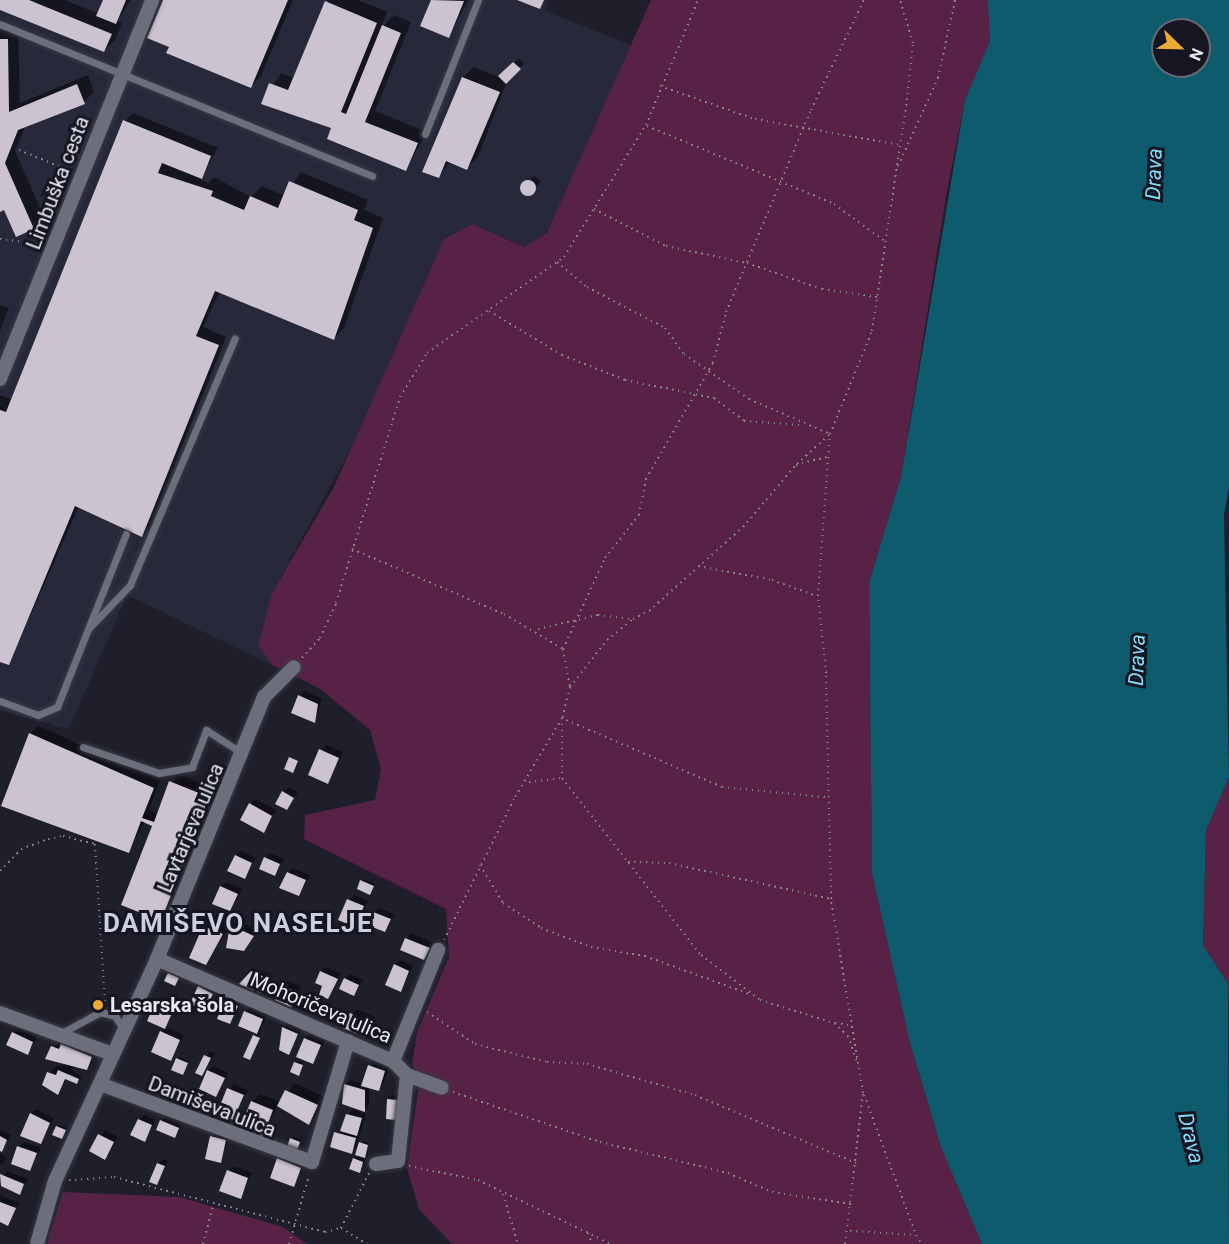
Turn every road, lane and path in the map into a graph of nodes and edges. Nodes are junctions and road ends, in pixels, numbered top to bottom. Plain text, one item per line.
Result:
1 (152, 0) edge
2 (478, 0) edge
3 (698, 0) edge
4 (864, 0) edge
5 (900, 0) edge
6 (955, 0) edge
7 (0, 24) edge
8 (120, 75) junction
9 (660, 86) junction
10 (646, 125) junction
11 (803, 129) junction
12 (424, 134) dead end
13 (900, 145) junction
14 (19, 150) dead end
15 (897, 169) junction
16 (82, 176) junction
17 (372, 176) dead end
18 (781, 181) junction
19 (594, 209) junction
20 (0, 239) edge
21 (886, 242) junction
22 (55, 245) junction
23 (557, 262) junction
24 (747, 263) junction
25 (878, 297) junction
26 (489, 311) junction
27 (235, 338) dead end
28 (710, 369) junction
29 (0, 378) edge
30 (695, 394) junction
31 (801, 425) junction
32 (830, 434) junction
33 (830, 456) junction
34 (796, 465) junction
35 (126, 534) dead end
36 (352, 549) junction
37 (698, 567) junction
38 (818, 596) junction
39 (577, 619) junction
40 (633, 619) junction
41 (88, 629) junction
42 (537, 629) junction
43 (562, 649) junction
44 (294, 666) joint
45 (570, 687) junction
46 (0, 701) edge
47 (562, 718) junction
48 (83, 747) dead end
49 (242, 753) junction
50 (562, 778) junction
51 (528, 782) junction
52 (825, 797) junction
53 (627, 862) junction
54 (480, 864) junction
55 (0, 871) edge
56 (831, 899) junction
57 (438, 950) joint
58 (157, 959) junction
59 (755, 996) junction
60 (414, 1004) junction
61 (106, 1012) junction
62 (0, 1013) edge
63 (834, 1023) junction
64 (853, 1026) junction
65 (124, 1030) junction
66 (60, 1034) junction
67 (348, 1041) junction
68 (112, 1054) junction
69 (393, 1061) junction
70 (860, 1070) junction
71 (407, 1075) junction
72 (99, 1084) junction
73 (442, 1088) joint
74 (863, 1092) junction
75 (398, 1161) junction
76 (312, 1162) junction
77 (856, 1163) junction
78 (376, 1164) joint
79 (55, 1181) junction
80 (503, 1194) junction
81 (214, 1202) junction
82 (852, 1205) junction
83 (297, 1226) junction
84 (341, 1228) junction
85 (850, 1231) junction
86 (588, 1233) junction
87 (916, 1235) junction
88 (37, 1244) edge
89 (203, 1244) edge
90 (290, 1244) edge
91 (367, 1244) edge
92 (518, 1244) edge
93 (592, 1244) edge
94 (611, 1244) edge
95 (845, 1244) edge
96 (922, 1244) edge

1 - 8 street, Limbuška cesta
2 - 12 lane
3 - 9 path
4 - 11 path
5 - 13 path
6 - 15 path
7 - 8 lane
8 - 16 street, Limbuška cesta
8 - 17 lane
9 - 10 path
9 - 11 path
10 - 18 path
10 - 19 path
11 - 13 path
11 - 18 path
13 - 15 path
14 - 16 path
15 - 21 path
16 - 22 street, Limbuška cesta
18 - 21 path
18 - 24 path
19 - 23 path
19 - 24 path
20 - 22 path
21 - 25 path
22 - 29 street, Limbuška cesta
23 - 26 path
23 - 28 path
24 - 25 path
24 - 28 path
25 - 32 path
26 - 30 path
26 - 36 path
27 - 41 lane
28 - 30 path
28 - 31 path
30 - 31 path
30 - 39 path
31 - 32 path
32 - 33 path
32 - 34 path
33 - 34 path
33 - 38 path
34 - 37 path
35 - 41 lane
36 - 42 path
36 - 44 path
37 - 38 path
37 - 40 path
38 - 52 path
39 - 40 path
39 - 42 path
39 - 43 path
40 - 45 path
41 - 46 lane
42 - 43 path
43 - 45 path
44 - 49 street, Lavtarjeva ulica
45 - 47 path
47 - 50 path
47 - 51 path
47 - 52 path
48 - 49 lane
49 - 58 street, Lavtarjeva ulica
50 - 51 path
50 - 53 path
51 - 54 path
52 - 56 path
53 - 56 path
53 - 59 path
54 - 57 path
54 - 59 path
55 - 61 path
56 - 64 path
57 - 60 street, Mohoričeva ulica
58 - 65 street, Lavtarjeva ulica
58 - 67 street, Mohoričeva ulica
59 - 63 path
60 - 69 street, Mohoričeva ulica
60 - 77 path
61 - 65 lane
61 - 66 lane
62 - 66 street
63 - 64 path
63 - 70 path
64 - 70 path
65 - 68 street, Lavtarjeva ulica
66 - 68 street
67 - 69 street, Mohoričeva ulica
67 - 76 street
68 - 72 street, Lavtarjeva ulica
69 - 71 street
70 - 74 path
71 - 73 street
71 - 75 street
72 - 76 street, Damiševa ulica
72 - 79 street, Lavtarjeva ulica
73 - 82 path
74 - 77 path
74 - 87 path
75 - 78 street
75 - 80 path
76 - 83 path
77 - 82 path
78 - 84 path
79 - 81 path
79 - 88 street, Lavtarjeva ulica
80 - 86 path
80 - 92 path
81 - 83 path
81 - 89 path
82 - 85 path
83 - 84 path
83 - 90 path
84 - 91 path
85 - 87 path
85 - 95 path
86 - 93 path
86 - 94 path
87 - 96 path

